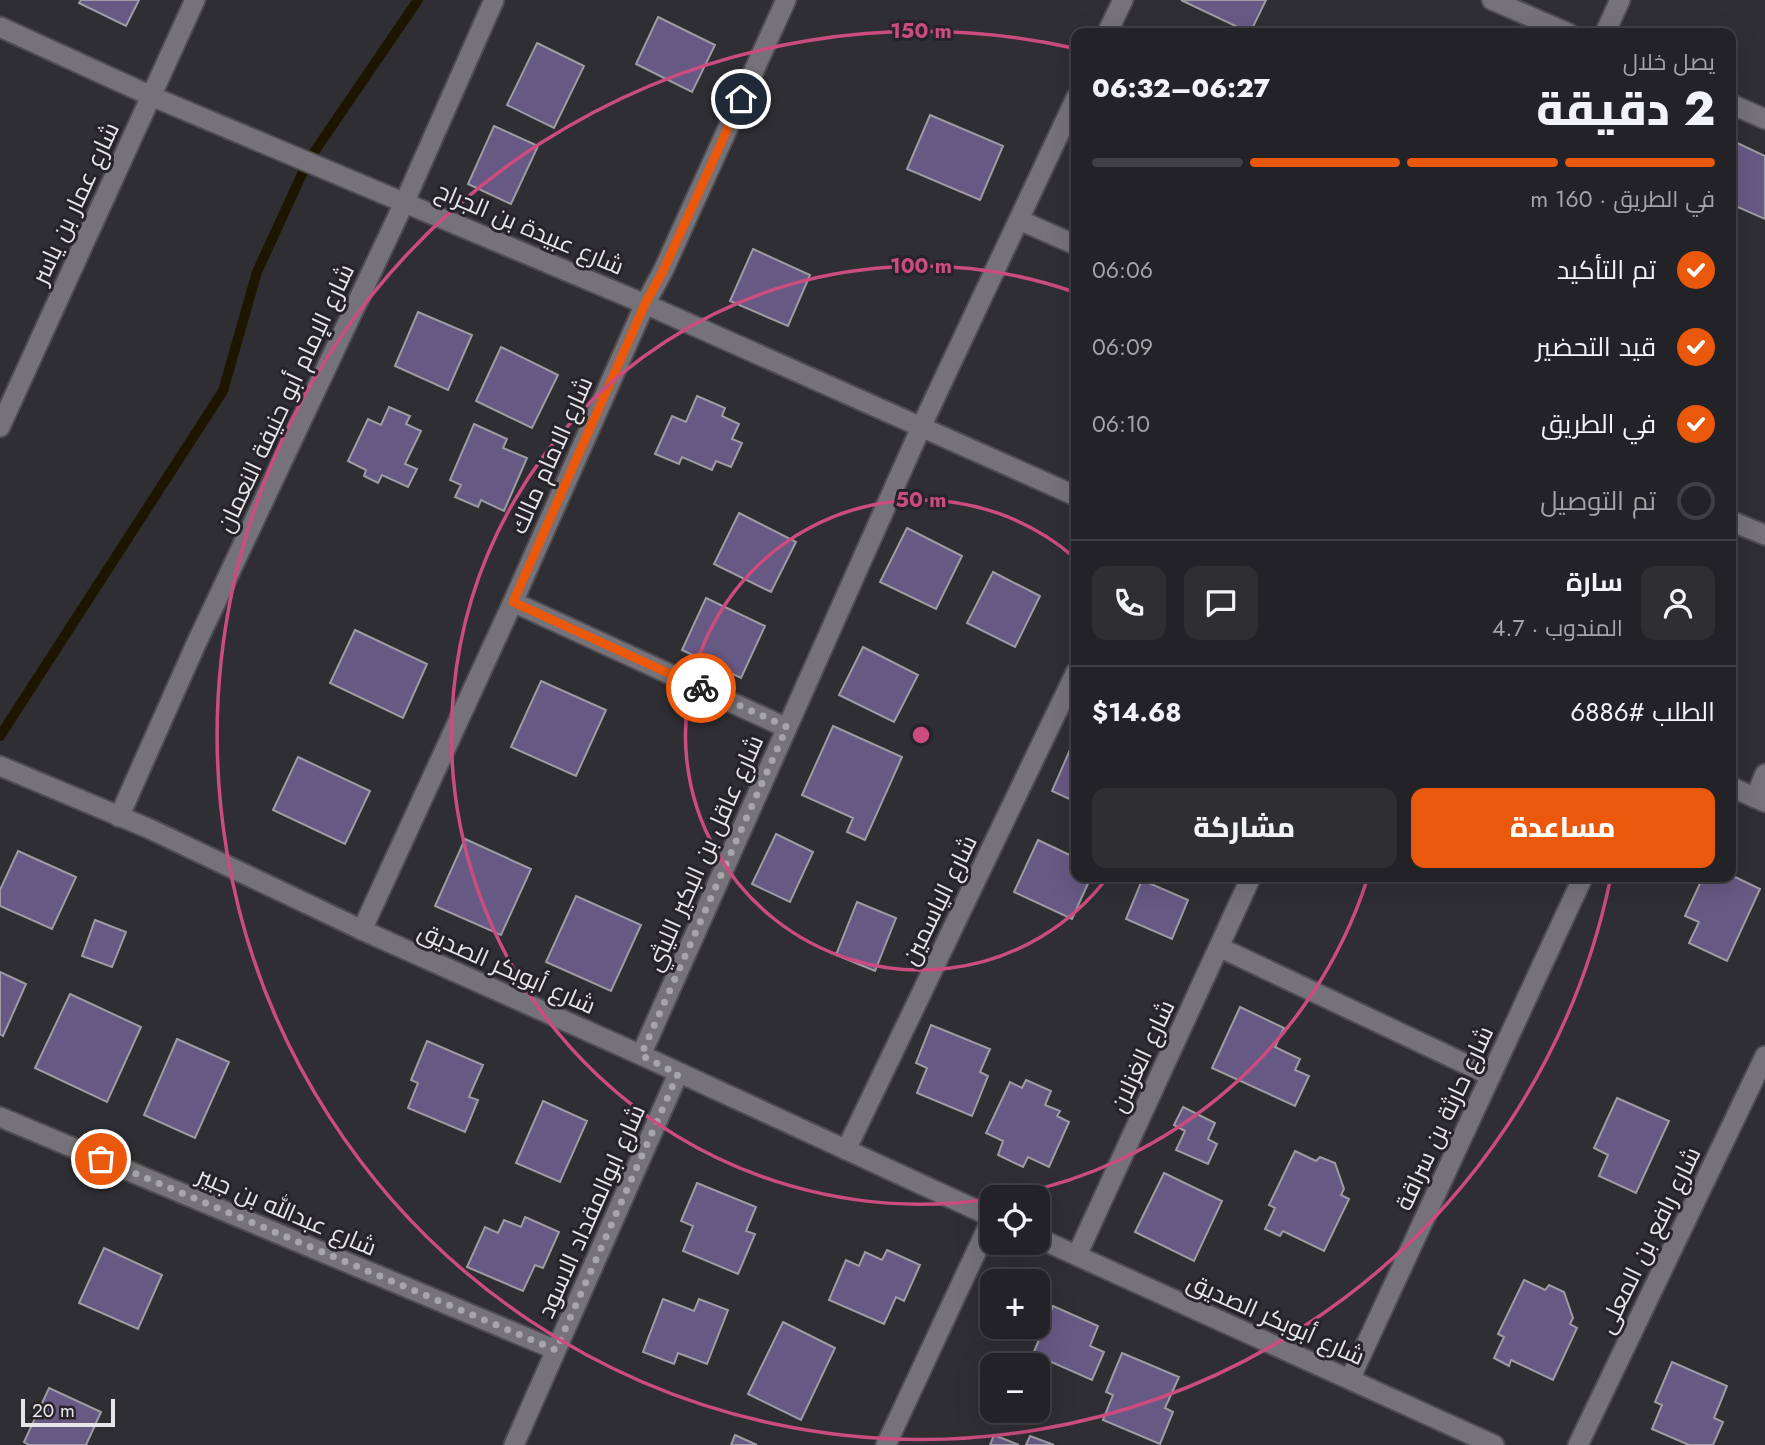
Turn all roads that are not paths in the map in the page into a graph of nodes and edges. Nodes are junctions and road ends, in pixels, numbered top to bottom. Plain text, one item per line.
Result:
1 (195, 0) edge
2 (494, 0) edge
3 (786, 0) edge
4 (1123, 0) edge
5 (1492, 0) edge
6 (1620, 0) edge
7 (0, 27) edge
8 (1109, 28) edge
9 (1552, 28) edge
10 (1607, 28) edge
11 (151, 96) junction
12 (1736, 106) edge
13 (1071, 109) edge
14 (1765, 119) edge
15 (405, 201) junction
16 (1018, 220) junction
17 (1071, 243) edge
18 (645, 304) junction
19 (0, 427) edge
20 (921, 427) junction
21 (1071, 494) edge
22 (1736, 523) edge
23 (1765, 535) edge
24 (513, 602) junction
25 (1071, 682) edge
26 (787, 727) junction
27 (0, 766) edge
28 (1765, 774) edge
29 (1736, 789) edge
30 (1760, 800) edge
31 (119, 817) junction
32 (1249, 882) edge
33 (1581, 882) edge
34 (362, 930) junction
35 (1219, 947) junction
36 (641, 1055) junction
37 (1765, 1056) edge
38 (678, 1074) junction
39 (1491, 1076) junction
40 (0, 1117) edge
41 (846, 1150) junction
42 (980, 1212) edge
43 (1050, 1243) edge
44 (980, 1244) edge
45 (1077, 1255) junction
46 (556, 1350) junction
47 (1350, 1379) junction
48 (514, 1445) edge
49 (886, 1445) edge
50 (1494, 1445) edge
51 (1577, 1445) edge

1 - 11 street, شارع عمار بن ياسر
2 - 15 street, شارع الإمام أبو حنيفة النعمان
3 - 18 street, شارع الامام مالك
4 - 8 street
5 - 9 street
6 - 10 street
7 - 11 street, شارع عبيدة بن الجراح
11 - 15 street, شارع عبيدة بن الجراح
11 - 19 street, شارع عمار بن ياسر
12 - 14 street
13 - 16 street, شارع عاقل بن البكير الليثي
15 - 18 street, شارع عبيدة بن الجراح
15 - 31 street, شارع الإمام أبو حنيفة النعمان
16 - 17 street
16 - 20 street, شارع عاقل بن البكير الليثي
18 - 20 street, شارع عبيدة بن الجراح
18 - 24 street, شارع الامام مالك
20 - 21 street, شارع عبيدة بن الجراح
20 - 26 street, شارع عاقل بن البكير الليثي
22 - 23 street
24 - 26 street
24 - 34 street, شارع الامام مالك
25 - 41 street, شارع الياسمين
26 - 36 street, شارع عاقل بن البكير الليثي
27 - 31 street, شارع أبوبكر الصديق
28 - 30 street
29 - 30 street
31 - 34 street, شارع أبوبكر الصديق
32 - 35 street, شارع الغزلان
33 - 39 street, شارع حارثة بن سراقة
34 - 36 street, شارع أبوبكر الصديق
35 - 39 street
35 - 45 street, شارع الغزلان
36 - 38 street, شارع أبوبكر الصديق
37 - 51 street, شارع رافع بن المعلى
38 - 41 street, شارع أبوبكر الصديق
38 - 46 street, شارع ابوالمقداد الاسود
39 - 47 street, شارع حارثة بن سراقة
40 - 46 street, شارع عبدالله بن جبير
41 - 42 street, شارع أبوبكر الصديق
43 - 45 street, شارع أبوبكر الصديق
44 - 49 street
45 - 47 street, شارع أبوبكر الصديق
46 - 48 street, شارع ابوالمقداد الاسود
47 - 50 street, شارع أبوبكر الصديق

